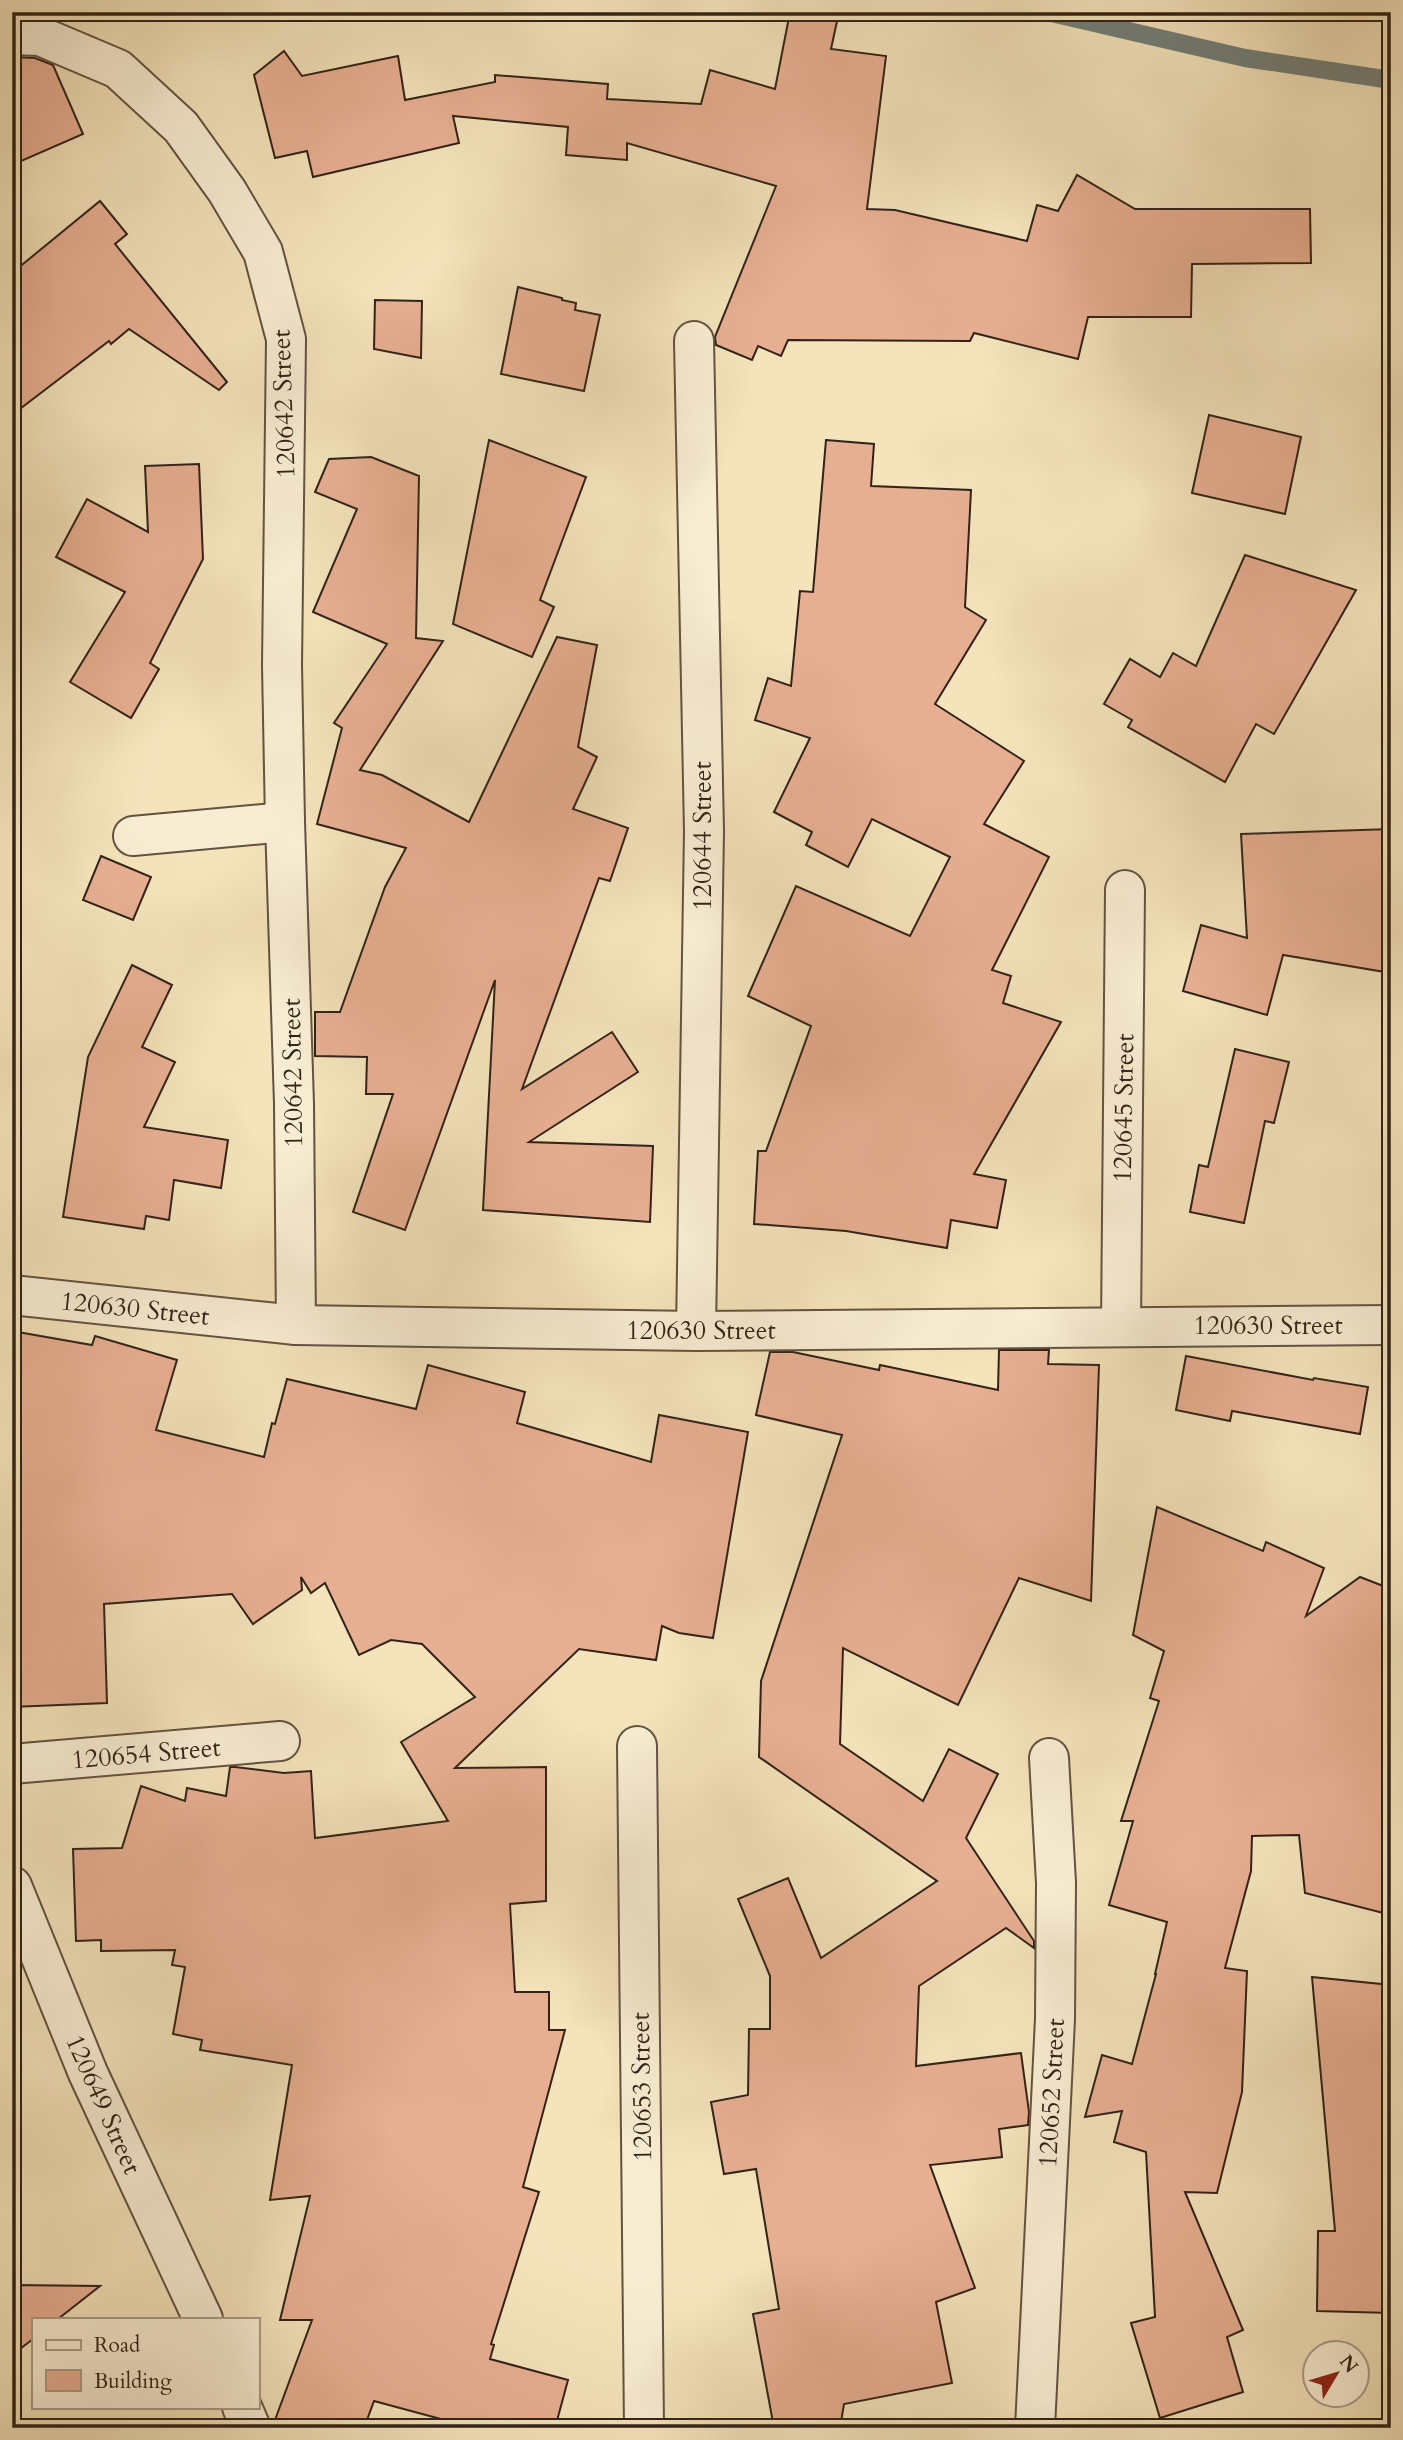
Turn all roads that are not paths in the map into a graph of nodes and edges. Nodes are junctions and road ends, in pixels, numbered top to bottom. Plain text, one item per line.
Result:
1 (12, 35) edge
2 (694, 341) dead end
3 (285, 822) junction
4 (133, 836) dead end
5 (1125, 890) dead end
6 (12, 1295) edge
7 (296, 1325) junction
8 (1391, 1325) edge
9 (1121, 1326) junction
10 (696, 1331) junction
11 (279, 1741) dead end
12 (637, 1746) dead end
13 (1049, 1758) dead end
14 (12, 1764) edge
15 (12, 1886) edge
16 (203, 2318) edge
17 (242, 2408) edge
18 (251, 2428) edge
19 (644, 2428) edge
20 (1035, 2428) edge

1 - 3 street, 120642 Street
2 - 10 street, 120644 Street
3 - 4 street
3 - 7 street, 120642 Street
5 - 9 street, 120645 Street
6 - 7 street, 120630 Street
7 - 10 street, 120630 Street
8 - 9 street, 120630 Street
9 - 10 street, 120630 Street
11 - 14 street, 120654 Street
12 - 19 street, 120653 Street
13 - 20 street, 120652 Street
15 - 16 street, 120649 Street
17 - 18 street

